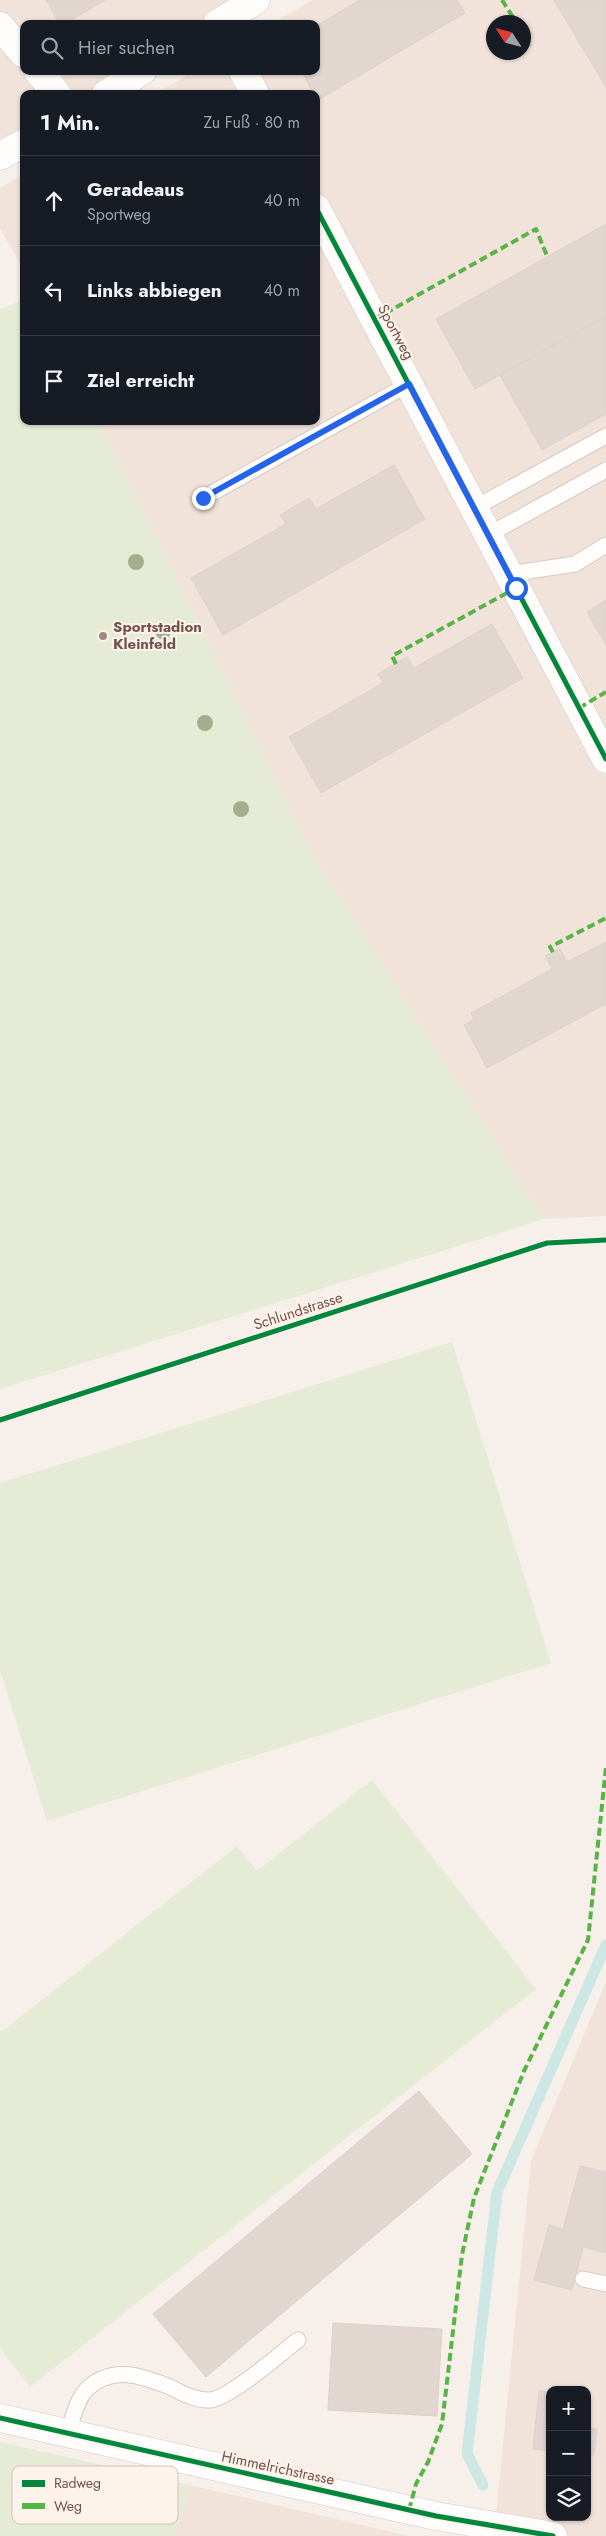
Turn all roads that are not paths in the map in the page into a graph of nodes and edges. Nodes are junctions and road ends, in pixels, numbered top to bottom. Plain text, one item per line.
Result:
1 (256, 0) edge
2 (224, 20) edge
3 (0, 26) edge
4 (20, 49) edge
5 (41, 75) edge
6 (136, 75) edge
7 (245, 75) edge
8 (54, 90) edge
9 (112, 90) edge
10 (253, 90) edge
11 (20, 144) edge
12 (0, 156) edge
13 (320, 216) edge
14 (409, 384) junction
15 (606, 436) edge
16 (606, 470) edge
17 (203, 498) dead end
18 (474, 508) junction
19 (488, 535) junction
20 (606, 545) edge
21 (508, 574) junction
22 (606, 760) edge
23 (583, 2279) dead end
24 (606, 2284) edge
25 (298, 2340) dead end
26 (0, 2418) edge
27 (68, 2433) junction
28 (553, 2536) edge

1 - 2 street
3 - 4 street
5 - 8 street
6 - 9 street
7 - 10 street
11 - 12 street
13 - 14 street, Sportweg
14 - 17 lane
14 - 18 street, Sportweg
15 - 18 lane
16 - 19 lane
18 - 19 street, Sportweg
19 - 21 street, Sportweg
20 - 21 lane
21 - 22 street, Sportweg
23 - 24 lane
25 - 27 lane
26 - 27 street, Himmelrichstrasse
27 - 28 street, Himmelrichstrasse

